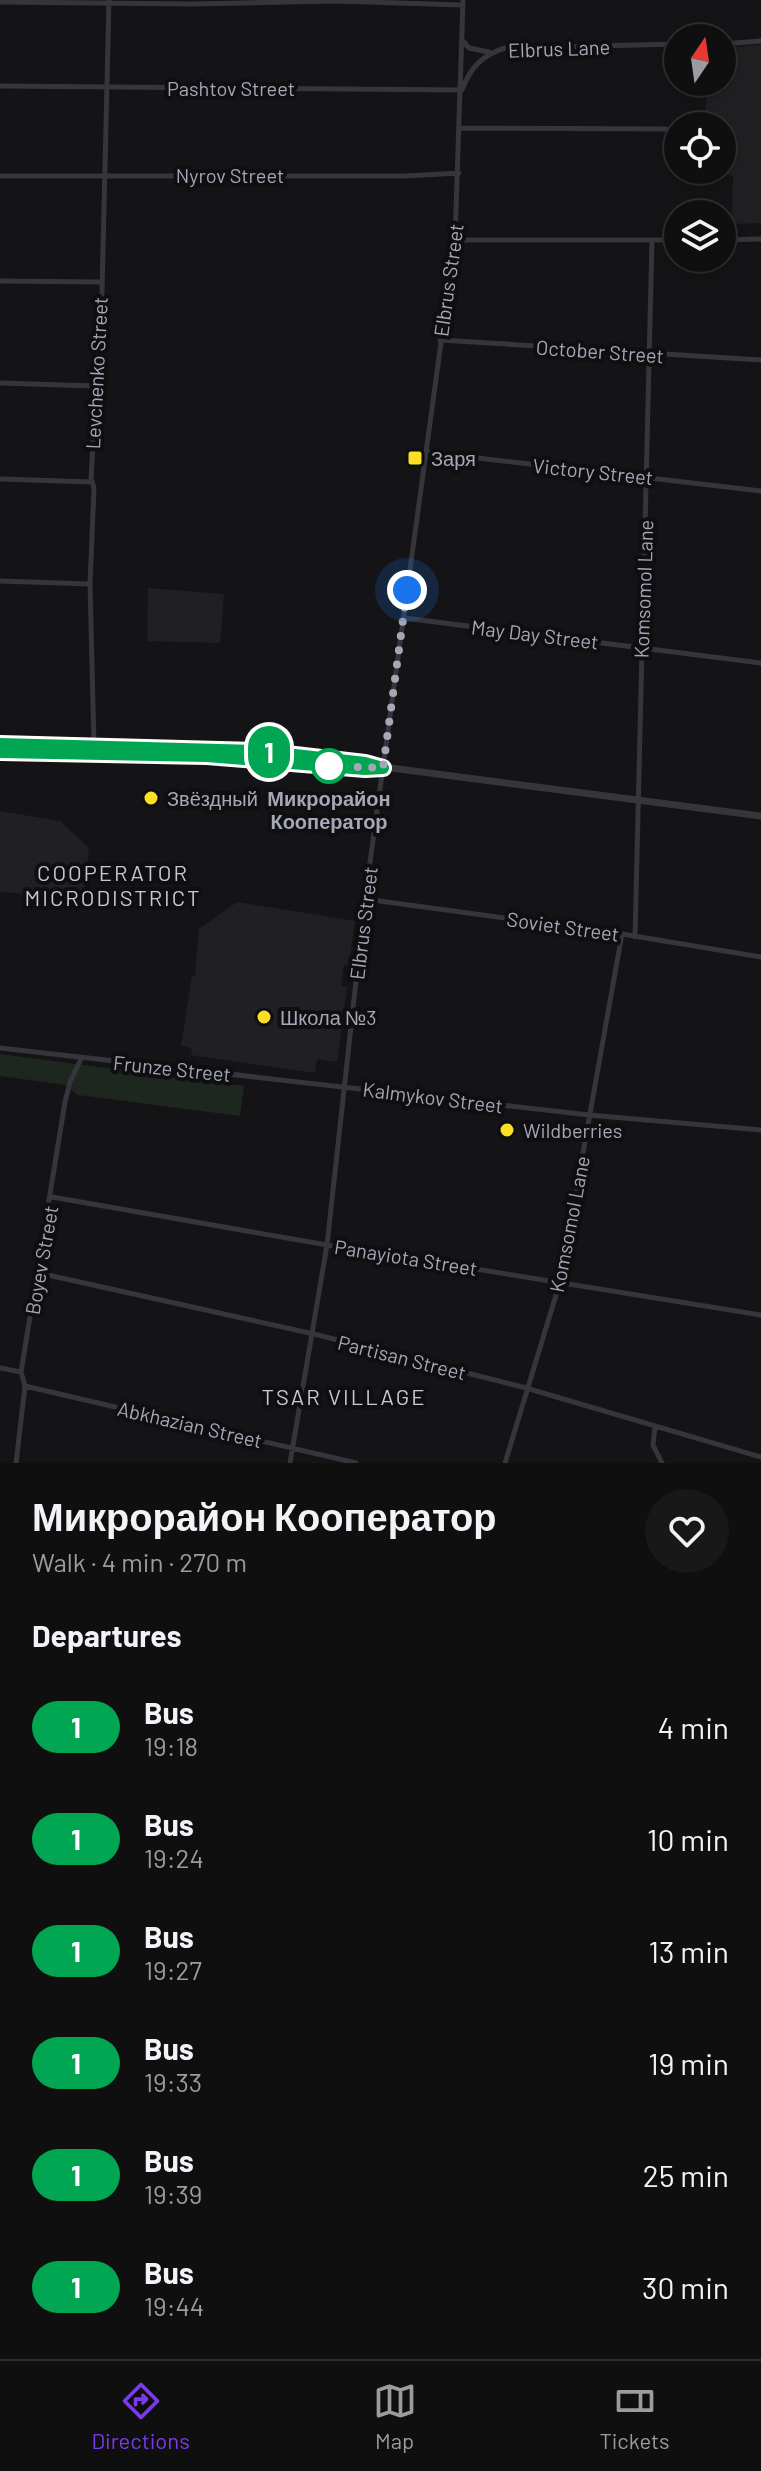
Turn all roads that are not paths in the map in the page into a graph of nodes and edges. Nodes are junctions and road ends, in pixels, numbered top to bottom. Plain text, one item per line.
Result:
1 (109, 1) edge
2 (0, 2) edge
3 (463, 2) edge
4 (463, 41) junction
5 (761, 41) edge
6 (736, 43) edge
7 (664, 44) edge
8 (490, 52) junction
9 (0, 86) edge
10 (105, 87) junction
11 (462, 90) junction
12 (461, 128) junction
13 (664, 129) edge
14 (459, 173) junction
15 (0, 176) edge
16 (104, 176) junction
17 (761, 239) edge
18 (455, 240) junction
19 (652, 240) junction
20 (664, 240) edge
21 (736, 240) edge
22 (0, 281) edge
23 (101, 282) junction
24 (440, 340) junction
25 (649, 354) junction
26 (761, 360) edge
27 (0, 383) edge
28 (95, 386) junction
29 (426, 452) junction
30 (646, 476) junction
31 (0, 479) edge
32 (92, 482) junction
33 (761, 491) edge
34 (0, 581) edge
35 (90, 584) junction
36 (404, 618) junction
37 (641, 647) junction
38 (761, 663) edge
39 (0, 744) edge
40 (94, 746) junction
41 (0, 752) edge
42 (383, 768) junction
43 (639, 801) junction
44 (761, 816) edge
45 (365, 899) junction
46 (622, 934) junction
47 (635, 937) junction
48 (761, 957) edge
49 (0, 1048) edge
50 (81, 1059) junction
51 (345, 1086) junction
52 (589, 1115) junction
53 (761, 1130) edge
54 (52, 1197) junction
55 (327, 1245) junction
56 (39, 1273) junction
57 (560, 1282) junction
58 (761, 1315) edge
59 (314, 1334) junction
60 (0, 1368) edge
61 (21, 1372) junction
62 (25, 1386) junction
63 (526, 1388) junction
64 (655, 1427) junction
65 (293, 1448) junction
66 (761, 1457) edge
67 (16, 1463) edge
68 (290, 1463) edge
69 (356, 1463) edge
70 (505, 1463) edge
71 (662, 1463) edge

1 - 2 street
1 - 3 street
1 - 10 street, Levchenko Street
3 - 4 street, Elbrus Street
4 - 8 street
4 - 11 street, Elbrus Street
5 - 6 street
7 - 8 street, Elbrus Lane
8 - 11 street, Elbrus Lane
9 - 10 street, Pashtov Street
10 - 11 street, Pashtov Street
10 - 16 street, Levchenko Street
11 - 12 street, Elbrus Street
12 - 13 street
12 - 14 street, Elbrus Street
14 - 16 street, Nyrov Street
14 - 18 street, Elbrus Street
15 - 16 street, Nyrov Street
16 - 23 street, Levchenko Street
17 - 21 street
18 - 19 street
18 - 24 street, Elbrus Street
19 - 20 street
19 - 25 street, Komsomol Lane
22 - 23 street
23 - 28 street, Levchenko Street
24 - 25 street, October Street
24 - 29 street, Elbrus Street
25 - 26 street, October Street
25 - 30 street, Komsomol Lane
27 - 28 street
28 - 32 street, Levchenko Street
29 - 30 street, Victory Street
29 - 36 street, Elbrus Street
30 - 33 street, Victory Street
30 - 37 street, Komsomol Lane
31 - 32 street
32 - 35 street, Levchenko Street
34 - 35 street
35 - 40 street, Levchenko Street
36 - 37 street, May Day Street
36 - 42 street, Elbrus Street
37 - 38 street, May Day Street
37 - 43 street, Komsomol Lane
39 - 40 street
40 - 42 street
41 - 42 street
42 - 43 street
42 - 45 street, Elbrus Street
43 - 44 street
43 - 47 street, Komsomol Lane
45 - 46 street, Soviet Street
45 - 51 street, Elbrus Street
46 - 47 street, Soviet Street
46 - 52 street, Komsomol Lane
47 - 48 street, Soviet Street
49 - 50 street, Frunze Street
50 - 51 street, Frunze Street
50 - 54 street, Boyev Street
51 - 52 street, Kalmykov Street
51 - 55 street, Elbrus Street
52 - 53 street, Kalmykov Street
52 - 57 street, Komsomol Lane
54 - 55 street, Panayiota Street
54 - 56 street, Boyev Street
55 - 57 street, Panayiota Street
55 - 59 street, Elbrus Street
56 - 59 street, Partisan Street
56 - 61 street, Boyev Street
57 - 58 street, Panayiota Street
57 - 63 street, Komsomol Lane
59 - 63 street, Partisan Street
59 - 65 street, Elbrus Street
60 - 61 street
61 - 62 street, Boyev Street
62 - 65 street, Abkhazian Street
62 - 67 street, Boyev Street
63 - 64 street, Partisan Street
63 - 70 street, Komsomol Lane
64 - 66 street, Partisan Street
64 - 71 street
65 - 68 street, Elbrus Street
65 - 69 street, Abkhazian Street

